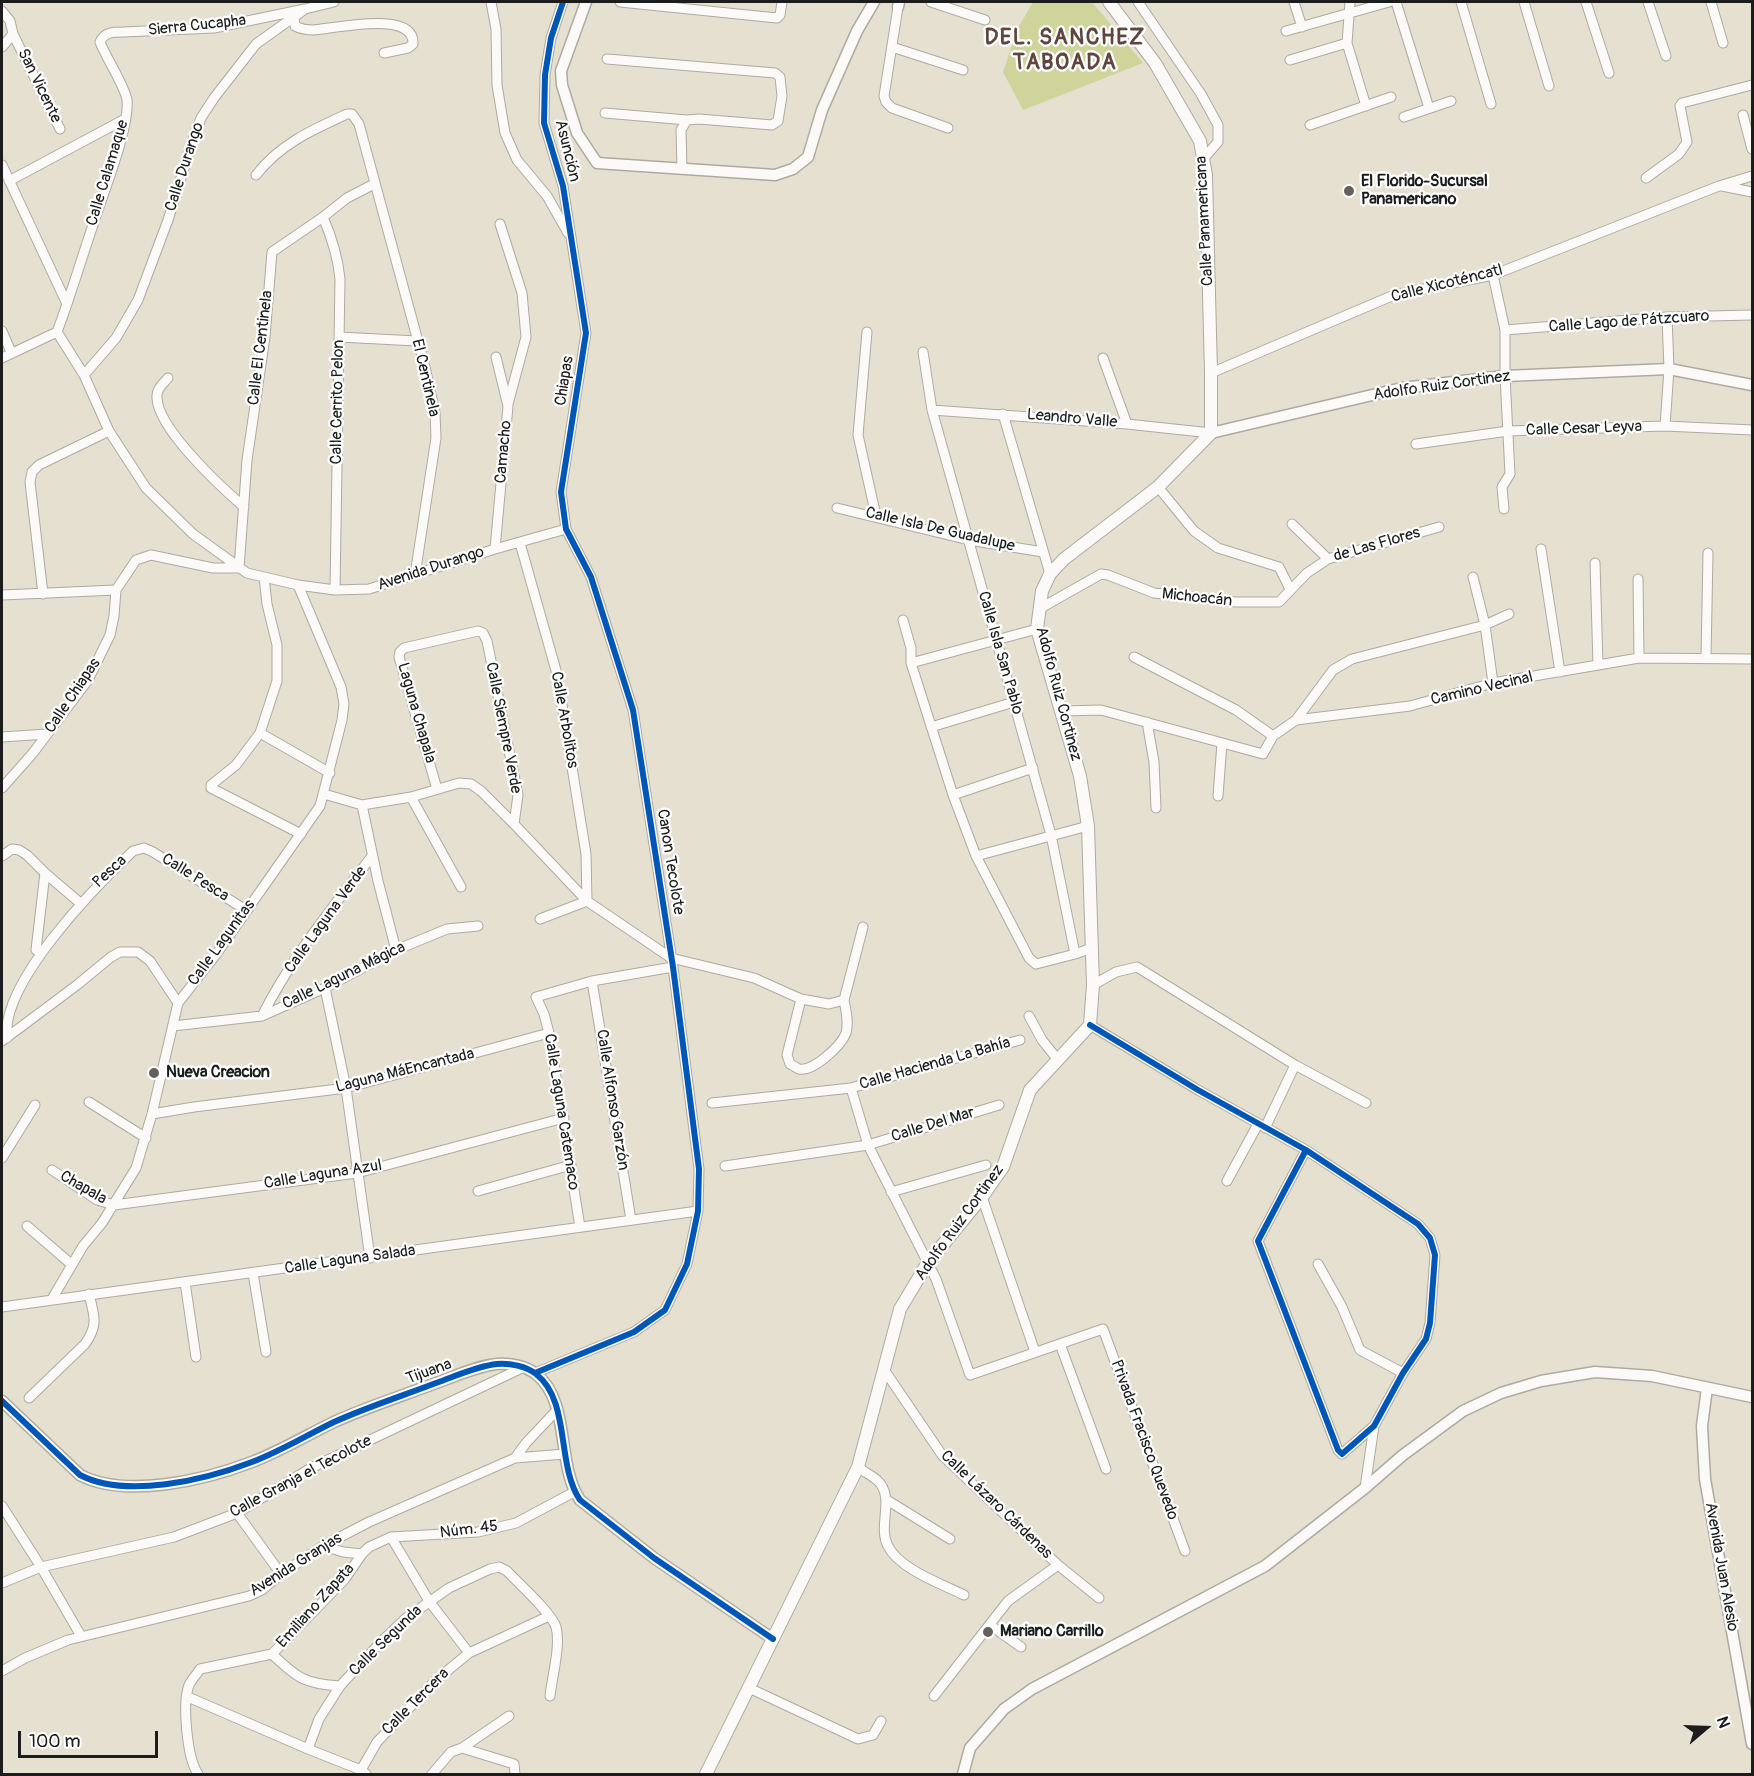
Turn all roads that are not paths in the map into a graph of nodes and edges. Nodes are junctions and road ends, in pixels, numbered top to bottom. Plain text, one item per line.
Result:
1 (334, 2) edge
2 (490, 2) edge
3 (563, 2) edge
4 (586, 2) edge
5 (620, 2) edge
6 (782, 2) edge
7 (874, 2) edge
8 (931, 2) edge
9 (1109, 2) edge
10 (1138, 2) edge
11 (1294, 2) edge
12 (1350, 2) edge
13 (1389, 2) edge
14 (1396, 2) edge
15 (1461, 2) edge
16 (1524, 2) edge
17 (1587, 2) edge
18 (1648, 2) edge
19 (1711, 2) edge
20 (899, 4) edge
21 (305, 9) junction
22 (2, 11) edge
23 (1350, 13) junction
24 (294, 17) junction
25 (985, 20) dead end
26 (1302, 27) junction
27 (1286, 31) dead end
28 (123, 32) joint
29 (13, 33) junction
30 (1723, 43) dead end
31 (1347, 44) junction
32 (2, 47) edge
33 (892, 47) junction
34 (384, 53) dead end
35 (1666, 56) dead end
36 (607, 58) dead end
37 (1290, 60) dead end
38 (963, 70) dead end
39 (1609, 73) dead end
40 (1752, 85) edge
41 (1549, 86) dead end
42 (1391, 98) dead end
43 (1451, 101) dead end
44 (1491, 104) dead end
45 (1366, 106) junction
46 (1429, 108) junction
47 (605, 113) dead end
48 (1743, 115) dead end
49 (1404, 117) dead end
50 (125, 119) junction
51 (687, 120) junction
52 (1310, 125) dead end
53 (948, 128) dead end
54 (60, 129) dead end
55 (1752, 149) edge
56 (1203, 159) junction
57 (2, 165) edge
58 (682, 169) junction
59 (256, 176) dead end
60 (1752, 176) edge
61 (1646, 178) dead end
62 (9, 181) junction
63 (375, 184) junction
64 (1719, 186) junction
65 (1752, 192) edge
66 (323, 217) junction
67 (500, 224) dead end
68 (571, 237) junction
69 (1493, 275) junction
70 (67, 304) junction
71 (1752, 315) edge
72 (1667, 317) junction
73 (1505, 330) junction
74 (2, 332) edge
75 (57, 332) junction
76 (867, 332) dead end
77 (339, 337) junction
78 (417, 341) junction
79 (11, 352) junction
80 (923, 352) dead end
81 (496, 357) dead end
82 (2, 358) edge
83 (1103, 358) dead end
84 (1669, 369) junction
85 (1211, 373) junction
86 (84, 375) junction
87 (1505, 376) junction
88 (168, 378) dead end
89 (1752, 385) edge
90 (508, 406) junction
91 (933, 410) junction
92 (1003, 414) junction
93 (1127, 424) junction
94 (1665, 426) junction
95 (1752, 430) edge
96 (109, 431) junction
97 (1508, 431) junction
98 (1210, 433) junction
99 (1416, 444) dead end
100 (1158, 487) junction
101 (244, 507) junction
102 (837, 508) dead end
103 (1504, 509) dead end
104 (876, 516) junction
105 (1292, 524) dead end
106 (1439, 527) dead end
107 (566, 529) junction
108 (969, 540) junction
109 (520, 543) junction
110 (495, 549) junction
111 (1541, 549) dead end
112 (1042, 552) junction
113 (1708, 552) dead end
114 (1328, 559) junction
115 (1594, 563) dead end
116 (239, 568) junction
117 (1050, 574) junction
118 (415, 575) junction
119 (264, 577) junction
120 (1473, 577) dead end
121 (1638, 579) dead end
122 (298, 585) junction
123 (1290, 589) junction
124 (116, 590) junction
125 (335, 590) junction
126 (43, 594) junction
127 (2, 595) edge
128 (1039, 609) junction
129 (1509, 614) dead end
130 (903, 620) dead end
131 (1485, 626) junction
132 (1037, 629) junction
133 (483, 633) joint
134 (995, 639) junction
135 (1134, 657) dead end
136 (1639, 658) junction
137 (1706, 658) junction
138 (1752, 659) edge
139 (911, 663) junction
140 (1598, 665) junction
141 (1560, 672) junction
142 (1493, 683) junction
143 (1014, 702) junction
144 (1062, 711) junction
145 (1296, 720) junction
146 (1147, 722) junction
147 (932, 727) junction
148 (260, 733) junction
149 (47, 734) junction
150 (2, 736) edge
151 (1273, 736) junction
152 (1222, 743) junction
153 (1033, 768) junction
154 (330, 772) junction
155 (2, 788) edge
156 (436, 789) junction
157 (324, 794) junction
158 (953, 795) junction
159 (1218, 796) dead end
160 (411, 797) junction
161 (362, 805) junction
162 (1156, 808) dead end
163 (514, 824) junction
164 (1088, 826) junction
165 (301, 834) junction
166 (1051, 835) junction
167 (144, 848) joint
168 (2, 856) edge
169 (372, 856) junction
170 (976, 856) junction
171 (45, 873) junction
172 (461, 888) dead end
173 (587, 901) junction
174 (79, 902) junction
175 (246, 909) junction
176 (540, 919) dead end
177 (478, 926) dead end
178 (863, 927) dead end
179 (1092, 948) junction
180 (36, 950) junction
181 (396, 950) junction
182 (1075, 954) junction
183 (672, 962) junction
184 (592, 981) junction
185 (1093, 985) junction
186 (325, 988) junction
187 (801, 999) junction
188 (844, 1000) junction
189 (178, 1003) junction
190 (262, 1016) junction
191 (1029, 1016) dead end
192 (1090, 1025) junction
193 (173, 1026) junction
194 (549, 1033) junction
195 (4, 1039) edge
196 (1020, 1040) dead end
197 (1058, 1060) junction
198 (1295, 1065) junction
199 (346, 1088) junction
200 (851, 1088) junction
201 (89, 1102) dead end
202 (712, 1103) dead end
203 (1366, 1103) dead end
204 (36, 1105) dead end
205 (999, 1105) dead end
206 (152, 1114) junction
207 (564, 1118) junction
208 (1261, 1126) junction
209 (146, 1138) junction
210 (868, 1145) junction
211 (1306, 1150) junction
212 (2, 1158) edge
213 (986, 1165) dead end
214 (571, 1166) junction
215 (725, 1166) dead end
216 (52, 1170) dead end
217 (357, 1173) junction
218 (1227, 1181) dead end
219 (478, 1191) dead end
220 (891, 1192) junction
221 (982, 1197) junction
222 (114, 1205) junction
223 (698, 1211) junction
224 (631, 1220) junction
225 (27, 1226) dead end
226 (579, 1227) junction
227 (369, 1258) junction
228 (71, 1264) junction
229 (927, 1264) junction
230 (1318, 1264) dead end
231 (253, 1273) junction
232 (185, 1282) junction
233 (89, 1294) junction
234 (52, 1299) junction
235 (2, 1307) edge
236 (1060, 1344) junction
237 (266, 1352) dead end
238 (1035, 1352) junction
239 (196, 1357) dead end
240 (524, 1367) junction
241 (885, 1371) junction
242 (535, 1373) junction
243 (1402, 1373) junction
244 (1707, 1388) junction
245 (1752, 1397) edge
246 (29, 1398) dead end
247 (2, 1401) edge
248 (557, 1410) junction
249 (1374, 1426) junction
250 (565, 1454) junction
251 (515, 1458) junction
252 (858, 1467) junction
253 (1106, 1469) dead end
254 (1365, 1488) junction
255 (574, 1492) junction
256 (887, 1500) junction
257 (2, 1506) edge
258 (237, 1513) junction
259 (391, 1537) junction
260 (950, 1539) dead end
261 (323, 1546) junction
262 (1185, 1551) dead end
263 (362, 1554) junction
264 (1058, 1565) junction
265 (41, 1567) junction
266 (281, 1574) junction
267 (2, 1583) edge
268 (964, 1595) dead end
269 (1099, 1598) dead end
270 (429, 1601) junction
271 (549, 1616) junction
272 (990, 1625) junction
273 (81, 1636) junction
274 (773, 1640) junction
275 (1021, 1647) dead end
276 (469, 1653) junction
277 (272, 1654) junction
278 (2, 1671) edge
279 (340, 1686) junction
280 (749, 1688) junction
281 (550, 1696) dead end
282 (934, 1696) dead end
283 (188, 1697) junction
284 (509, 1716) dead end
285 (881, 1720) dead end
286 (1752, 1744) edge
287 (462, 1748) junction
288 (308, 1749) junction
289 (363, 1772) edge
290 (198, 1774) edge
291 (432, 1774) edge
292 (515, 1774) edge
293 (706, 1774) edge
294 (963, 1774) edge

1 - 21 street, Calle Durango
2 - 68 street, Chiapas
3 - 68 street, Asunción
4 - 58 street
5 - 6 street
7 - 58 street
8 - 25 street
9 - 56 main road, Calle Panamericana
10 - 56 street
11 - 26 street
12 - 23 street
13 - 23 street
14 - 46 street
15 - 44 street
16 - 41 street
17 - 39 street
18 - 35 street
19 - 30 street
20 - 33 street
21 - 24 street, Calle Durango
21 - 28 street, Sierra Cucapha
22 - 29 street, San Vicente
23 - 26 street
23 - 31 street
24 - 34 street
24 - 86 street, Calle Durango
26 - 27 street
28 - 50 street, Calle Calamaque
29 - 32 street
29 - 54 street, San Vicente
31 - 37 street
31 - 45 street
33 - 38 street
33 - 53 street
36 - 51 street
40 - 61 street
42 - 45 street
43 - 46 street
45 - 52 street
46 - 49 street
47 - 51 street
48 - 55 street
50 - 62 street
50 - 70 street, Calle Calamaque
51 - 58 street
56 - 85 main road, Calle Panamericana
57 - 62 street
59 - 63 street, El Centinela
60 - 64 street, Calle Xicoténcatl
62 - 70 street
63 - 66 street, Calle El Centinela
63 - 78 street, El Centinela
64 - 65 street
64 - 69 street, Calle Xicoténcatl
66 - 77 street, Calle Cerrito Pelon
66 - 101 street, Calle El Centinela
67 - 90 street
68 - 107 street, Chiapas
69 - 73 street
69 - 85 street, Calle Xicoténcatl
70 - 75 street, Calle Calamaque
71 - 72 street, Calle Lago de Pátzcuaro
72 - 73 street, Calle Lago de Pátzcuaro
72 - 84 street
73 - 87 street
74 - 79 street
75 - 79 street
75 - 86 street, Avenida Durango
76 - 104 street
77 - 78 street
77 - 125 street, Calle Cerrito Pelon
78 - 118 street, El Centinela
79 - 82 street
80 - 91 street, Calle Isla San Pablo
81 - 90 street, Camacho
83 - 93 street
84 - 87 street, Adolfo Ruiz Cortinez
84 - 89 street, Adolfo Ruiz Cortinez
84 - 94 street
85 - 98 main road, Calle Panamericana
86 - 96 street, Avenida Durango
87 - 97 street
87 - 98 street, Adolfo Ruiz Cortinez
88 - 101 street
90 - 110 street, Camacho
91 - 92 street, Leandro Valle
91 - 108 street, Calle Isla San Pablo
92 - 93 street, Leandro Valle
92 - 112 street
93 - 98 street, Leandro Valle
94 - 95 street, Calle Cesar Leyva
94 - 97 street, Calle Cesar Leyva
96 - 116 street, Avenida Durango
96 - 126 street
97 - 99 street, Calle Cesar Leyva
97 - 103 street
98 - 100 main road, Adolfo Ruiz Cortinez
100 - 117 main road, Adolfo Ruiz Cortinez
100 - 123 street
101 - 116 street, Calle El Centinela
102 - 104 street, Calle Isla De Guadalupe
104 - 108 street, Calle Isla De Guadalupe
105 - 114 street
106 - 114 street, de Las Flores
107 - 109 street, Avenida Durango
107 - 183 street, Canon Tecolote
108 - 112 street, Calle Isla De Guadalupe
108 - 134 street, Calle Isla San Pablo
109 - 110 street, Avenida Durango
109 - 173 street, Calle Arbolitos
110 - 118 street, Avenida Durango
111 - 141 street
112 - 117 street
113 - 137 street
114 - 123 street, de Las Flores
115 - 140 street
116 - 119 street, Avenida Durango
116 - 124 street
117 - 128 main road, Adolfo Ruiz Cortinez
118 - 125 street, Avenida Durango
119 - 122 street, Avenida Durango
119 - 148 street
120 - 131 street
121 - 136 street
122 - 125 street, Avenida Durango
122 - 154 street, Calle Lagunitas
123 - 128 street, Michoacán
124 - 126 street
124 - 149 street, Calle Chiapas
126 - 127 street
128 - 132 main road, Adolfo Ruiz Cortinez
129 - 131 street
130 - 139 street
131 - 142 street
131 - 145 street
132 - 134 street
132 - 144 main road, Adolfo Ruiz Cortinez
133 - 156 street, Laguna Chapala
133 - 163 street, Calle Siempre Verde
134 - 139 street
134 - 143 street, Calle Isla San Pablo
135 - 151 street
136 - 137 street, Camino Vecinal
136 - 140 street, Camino Vecinal
137 - 138 street, Camino Vecinal
139 - 147 street
140 - 141 street, Camino Vecinal
141 - 142 street, Camino Vecinal
142 - 145 street, Camino Vecinal
143 - 147 street
143 - 153 street, Calle Isla San Pablo
144 - 146 street
144 - 164 main road, Adolfo Ruiz Cortinez
145 - 151 street, Camino Vecinal
146 - 152 street
146 - 162 street
147 - 158 street
148 - 154 street
148 - 165 street
149 - 150 street
149 - 155 street, Calle Chiapas
151 - 152 street, Camino Vecinal
152 - 159 street
153 - 158 street
153 - 166 street, Calle Isla San Pablo
154 - 157 street, Calle Lagunitas
156 - 160 street
156 - 163 street
157 - 161 street
157 - 165 street, Calle Lagunitas
158 - 170 street
160 - 161 street
160 - 172 street
161 - 169 street
163 - 173 street
164 - 166 street
164 - 179 main road, Adolfo Ruiz Cortinez
165 - 175 street, Calle Lagunitas
166 - 170 street
166 - 182 street, Calle Isla San Pablo
167 - 174 street, Pesca
167 - 175 street, Calle Pesca
168 - 171 street
169 - 181 street
169 - 190 street, Calle Laguna Verde
170 - 182 street
171 - 174 street
171 - 180 street
173 - 176 street
173 - 183 street
174 - 180 street, Pesca
175 - 189 street, Calle Lagunitas
177 - 181 street, Calle Laguna Mágica
178 - 188 street
179 - 182 street
179 - 185 main road, Adolfo Ruiz Cortinez
180 - 195 street
181 - 186 street, Calle Laguna Mágica
183 - 184 street
183 - 187 street
183 - 223 street, Canon Tecolote
184 - 194 street, Calle Laguna Catemaco
184 - 224 street, Calle Alfonso Garzón
185 - 192 main road, Adolfo Ruiz Cortinez
185 - 198 street
186 - 190 street, Calle Laguna Mágica
186 - 199 street
187 - 188 street
187 - 188 street
189 - 193 street, Calle Lagunitas
189 - 195 street
190 - 193 street, Calle Laguna Mágica
191 - 197 street
192 - 197 main road, Adolfo Ruiz Cortinez
192 - 208 street
193 - 206 street, Calle Lagunitas
194 - 199 street, Laguna MáEncantada
194 - 207 street, Calle Laguna Catemaco
196 - 200 street, Calle Hacienda La Bahía
197 - 221 main road, Adolfo Ruiz Cortinez
198 - 203 street
198 - 208 street
199 - 206 street, Laguna MáEncantada
199 - 217 street
200 - 202 street, Calle Hacienda La Bahía
200 - 210 street
201 - 209 street
204 - 212 street
205 - 210 street, Calle Del Mar
206 - 209 street, Calle Lagunitas
207 - 214 street, Calle Laguna Catemaco
207 - 217 street, Calle Laguna Azul
208 - 211 street
208 - 218 street
209 - 222 street, Calle Lagunitas
210 - 215 street, Calle Del Mar
210 - 220 street
211 - 243 street
211 - 249 street
213 - 220 street
214 - 219 street
214 - 226 street, Calle Laguna Catemaco
216 - 222 street, Chapala
217 - 222 street, Calle Laguna Azul
217 - 227 street
220 - 229 street
221 - 229 main road, Adolfo Ruiz Cortinez
221 - 238 street
222 - 228 street, Calle Lagunitas
223 - 224 street, Calle Laguna Salada
223 - 242 street
224 - 226 street, Calle Laguna Salada
225 - 228 street
226 - 227 street, Calle Laguna Salada
227 - 231 street, Calle Laguna Salada
228 - 234 street, Calle Lagunitas
229 - 238 street
229 - 241 main road, Adolfo Ruiz Cortinez
230 - 243 street
231 - 232 street, Calle Laguna Salada
231 - 237 street
232 - 233 street, Calle Laguna Salada
232 - 239 street
233 - 234 street, Calle Laguna Salada
233 - 246 street
234 - 235 street, Calle Laguna Salada
236 - 238 street
236 - 253 street
236 - 262 street, Privada Fracisco Quevedo
240 - 242 street, Tijuana
240 - 247 street, Tijuana
240 - 258 street, Calle Granja el Tecolote
241 - 252 main road, Adolfo Ruiz Cortinez
241 - 264 street, Calle Lázaro Cárdenas
242 - 248 street, Tijuana
243 - 249 street
244 - 245 street
244 - 254 street
244 - 286 street, Avenida Juan Alesio
248 - 250 street, Tijuana
248 - 251 street, Avenida Granjas
249 - 254 street
250 - 251 street, Avenida Granjas
250 - 255 street, Tijuana
251 - 261 street, Avenida Granjas
252 - 256 street
252 - 274 main road, Adolfo Ruiz Cortinez
254 - 294 street
255 - 259 street, Núm. 45
255 - 274 street
256 - 260 street
256 - 268 street
257 - 265 street
258 - 265 street, Calle Granja el Tecolote
258 - 266 street
259 - 263 street, Núm. 45
259 - 270 street
261 - 263 street
261 - 266 street, Avenida Granjas
263 - 277 street, Emiliano Zapata
264 - 269 street, Calle Lázaro Cárdenas
264 - 272 street
265 - 267 street, Calle Granja el Tecolote
265 - 273 street
266 - 273 street, Avenida Granjas
270 - 271 street, Calle Segunda
270 - 276 street
270 - 279 street, Calle Segunda
271 - 276 street, Calle Tercera
271 - 281 street
272 - 275 street
272 - 282 street
273 - 278 street, Avenida Granjas
274 - 280 main road
276 - 289 street, Calle Tercera
277 - 279 street
277 - 283 street, Emiliano Zapata
279 - 288 street, Calle Segunda
280 - 285 street
280 - 293 main road
283 - 288 street
283 - 290 street, Emiliano Zapata
284 - 287 street
287 - 291 street
287 - 292 street
288 - 289 street

